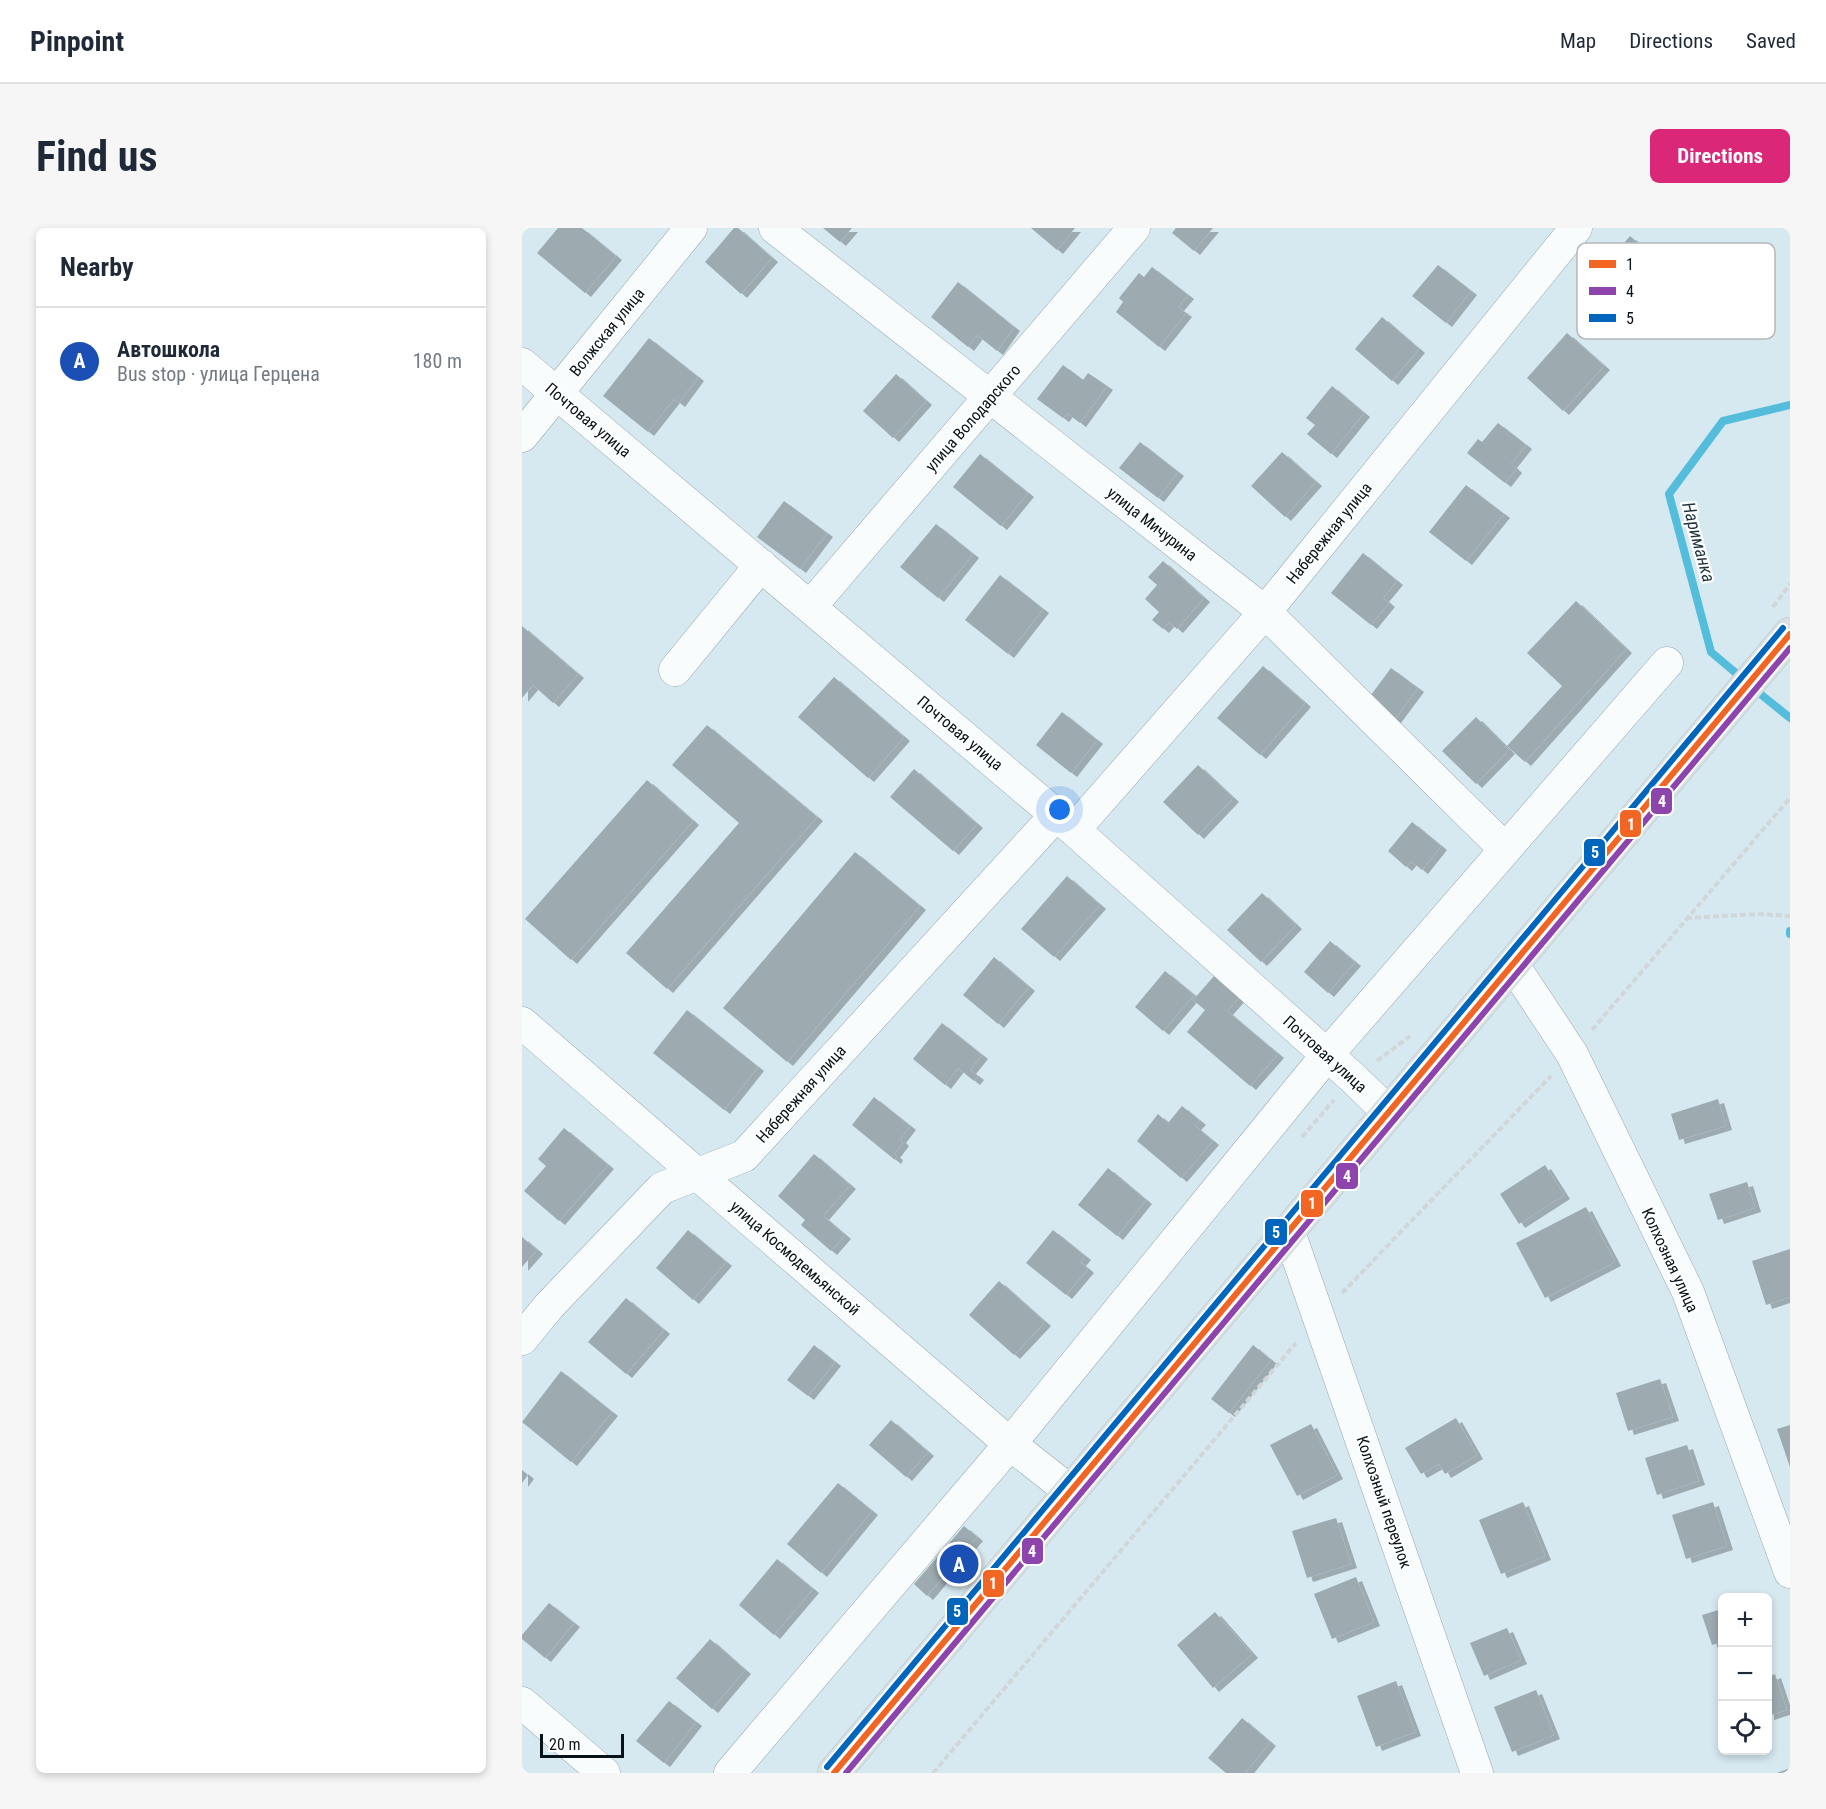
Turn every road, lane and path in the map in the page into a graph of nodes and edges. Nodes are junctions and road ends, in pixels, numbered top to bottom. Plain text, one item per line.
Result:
1 (691, 228) edge
2 (775, 228) edge
3 (1134, 228) edge
4 (1576, 228) edge
5 (522, 364) edge
6 (557, 394) junction
7 (991, 397) junction
8 (522, 436) edge
9 (761, 565) junction
10 (810, 607) junction
11 (1265, 612) junction
12 (1788, 637) edge
13 (1666, 663) dead end
14 (675, 670) dead end
15 (1790, 798) edge
16 (1065, 822) junction
17 (1504, 848) junction
18 (1790, 916) edge
19 (1685, 918) junction
20 (1513, 964) junction
21 (522, 1023) edge
22 (1572, 1054) junction
23 (1328, 1055) junction
24 (1388, 1112) junction
25 (696, 1172) junction
26 (1289, 1232) junction
27 (1320, 1316) junction
28 (522, 1339) edge
29 (1010, 1444) junction
30 (1071, 1492) junction
31 (1790, 1572) edge
32 (522, 1703) edge
33 (604, 1773) edge
34 (730, 1773) edge
35 (834, 1773) edge
36 (933, 1773) edge
37 (1478, 1773) edge

1 - 6 street, Волжская улица
2 - 7 street, улица Мичурина
3 - 7 street, улица Володарского
4 - 11 street, Набережная улица
5 - 6 street, Почтовая улица
6 - 8 street, Волжская улица
6 - 9 street, Почтовая улица
7 - 10 street, улица Володарского
7 - 11 street, улица Мичурина
9 - 10 street, Почтовая улица
9 - 14 street
10 - 16 street, Почтовая улица
11 - 16 street, Набережная улица
11 - 17 street, улица Мичурина
12 - 20 main road
13 - 17 street
15 - 19 path
16 - 23 street, Почтовая улица
16 - 25 street, Набережная улица
17 - 23 street
18 - 19 path
19 - 22 path
20 - 22 street, Колхозная улица
20 - 24 main road
21 - 25 street, улица Космодемьянской
22 - 27 path
22 - 31 street, Колхозная улица
23 - 24 street, Почтовая улица
23 - 29 street
24 - 26 main road
25 - 28 street, Набережная улица
25 - 29 street, улица Космодемьянской
26 - 27 street, Колхозный переулок
26 - 30 main road
27 - 36 path
27 - 37 street, Колхозный переулок
29 - 30 street, улица Космодемьянской
29 - 34 street
30 - 35 main road
32 - 33 street

